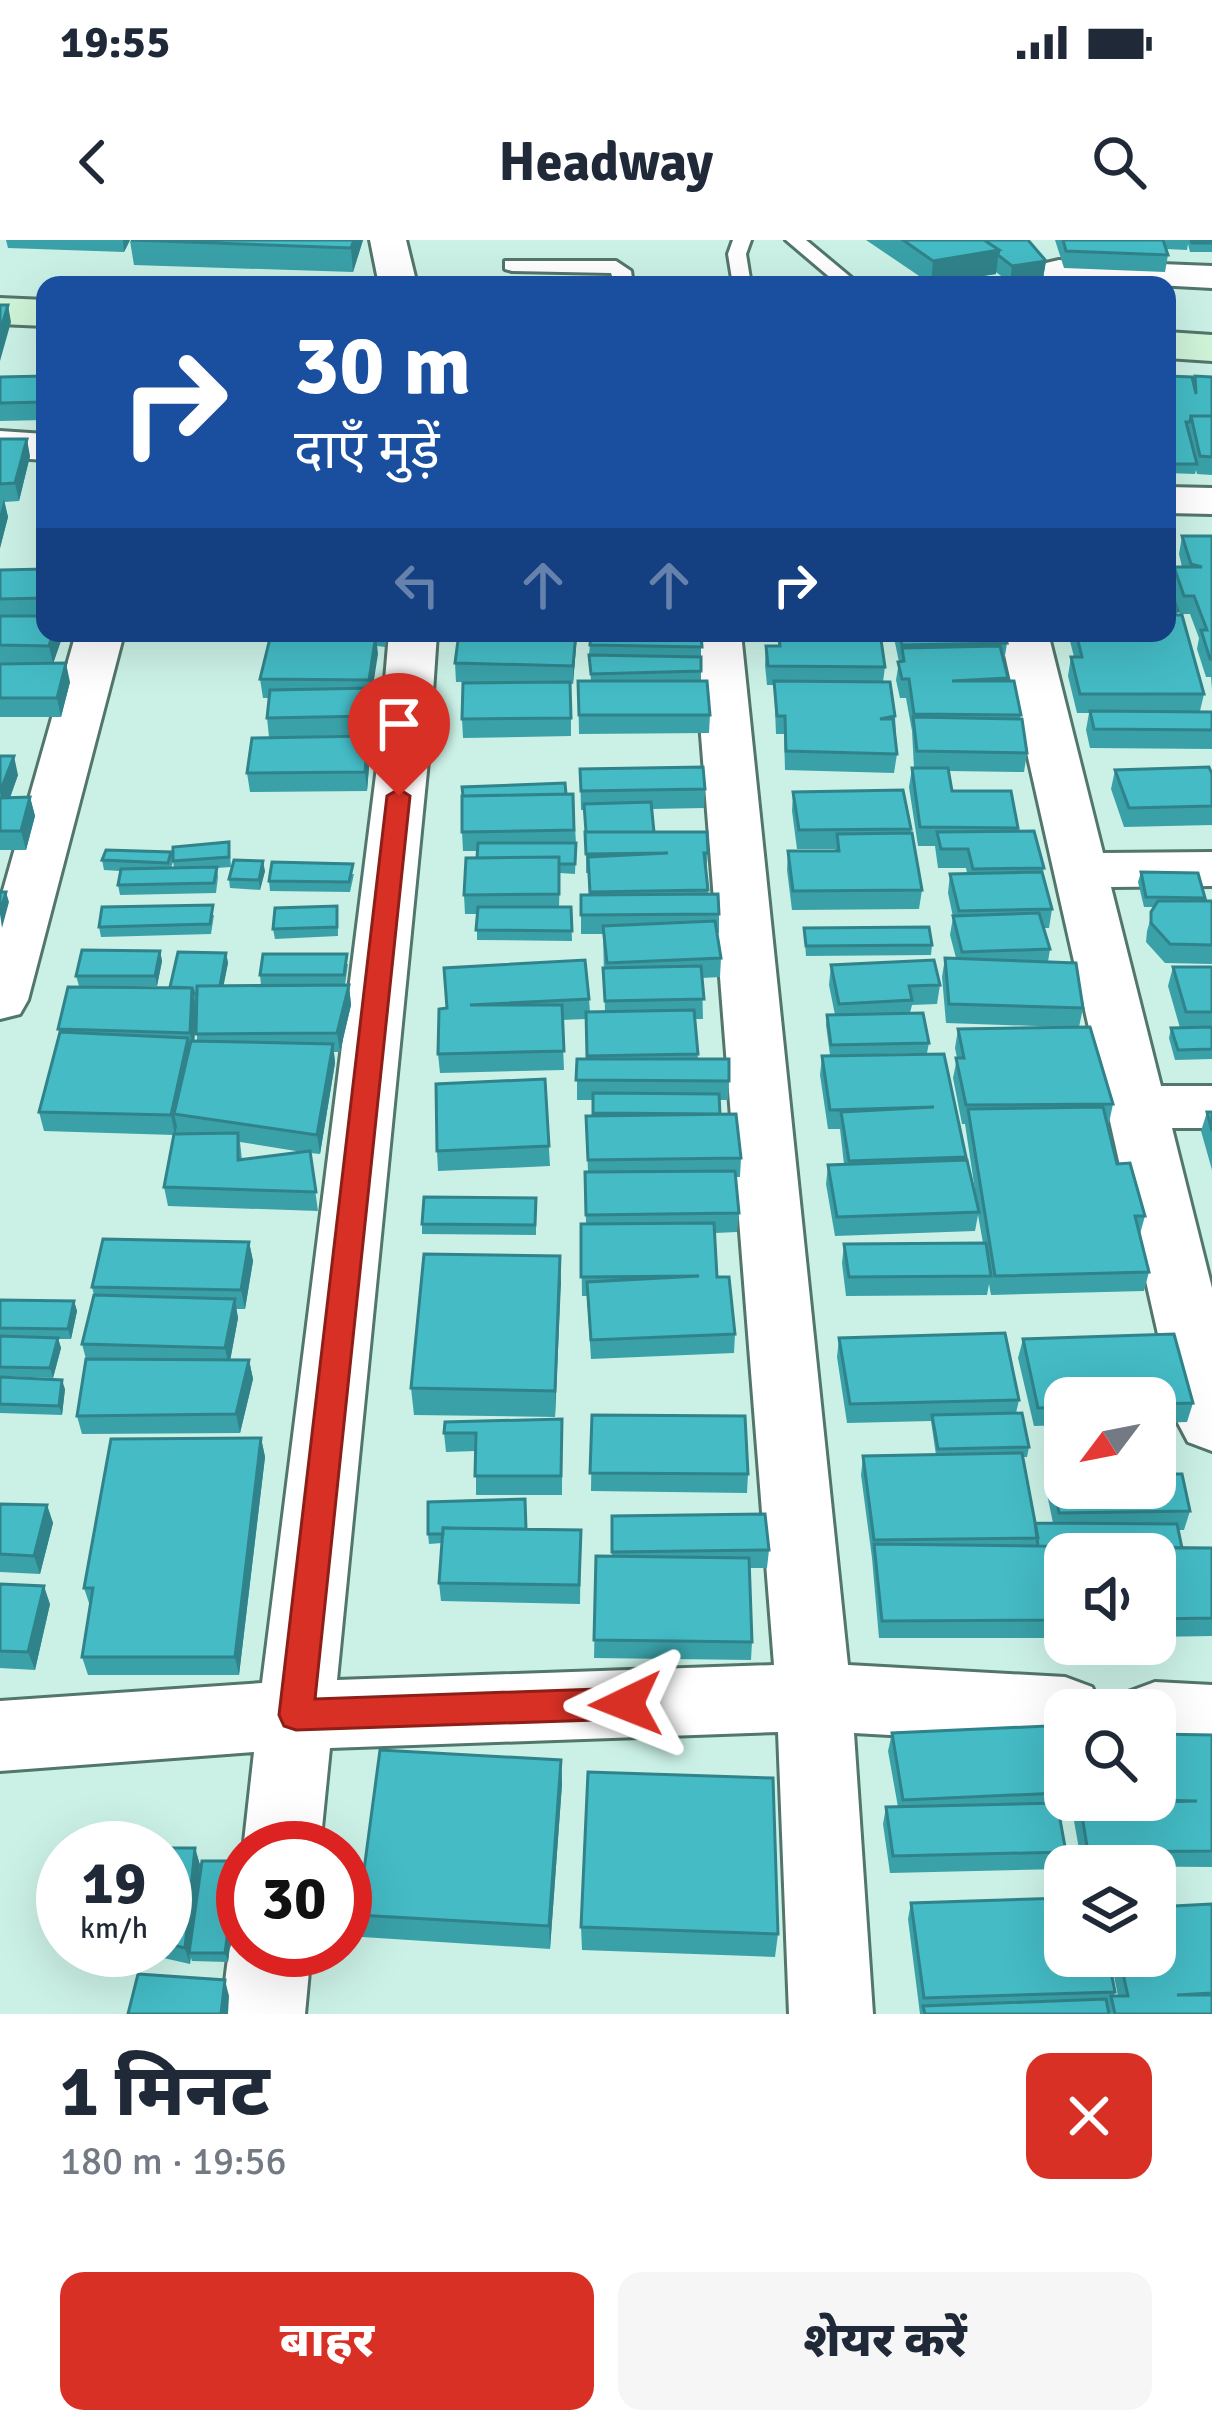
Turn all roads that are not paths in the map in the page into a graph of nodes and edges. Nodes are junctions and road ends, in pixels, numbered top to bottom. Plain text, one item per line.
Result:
1 (388, 240) edge
2 (508, 240) edge
3 (742, 240) edge
4 (795, 240) edge
5 (1031, 240) edge
6 (514, 275) edge
7 (396, 276) edge
8 (624, 276) edge
9 (741, 276) edge
10 (839, 276) edge
11 (1058, 276) edge
12 (1176, 277) edge
13 (1212, 277) edge
14 (0, 287) edge
15 (36, 289) edge
16 (0, 311) edge
17 (36, 313) edge
18 (1176, 346) edge
19 (1212, 348) edge
20 (1176, 374) edge
21 (1212, 376) edge
22 (0, 444) edge
23 (36, 446) edge
24 (1176, 500) edge
25 (1212, 501) edge
26 (97, 642) edge
27 (412, 642) edge
28 (718, 642) edge
29 (1026, 642) edge
30 (20, 868) edge
31 (1212, 869) edge
32 (1081, 870) junction
33 (0, 1000) edge
34 (1212, 1107) edge
35 (1137, 1108) junction
36 (1211, 1413) edge
37 (814, 1697) junction
38 (1044, 1710) edge
39 (296, 1715) junction
40 (1176, 1717) edge
41 (1212, 1719) edge
42 (0, 1736) edge
43 (284, 1821) edge
44 (267, 1977) edge
45 (263, 2014) edge
46 (831, 2014) edge

1 - 7 street
2 - 6 lane
3 - 9 lane
4 - 10 lane
5 - 11 street
6 - 8 lane
12 - 13 street
14 - 15 main road
16 - 17 main road
18 - 19 main road
20 - 21 main road
22 - 23 street
24 - 25 street
26 - 30 street
27 - 39 street
28 - 37 street
29 - 32 street
30 - 33 street
31 - 32 street
32 - 35 street
34 - 35 street
35 - 36 street
37 - 38 street
37 - 39 street
37 - 46 street
39 - 42 street
39 - 43 street
40 - 41 street
44 - 45 street

